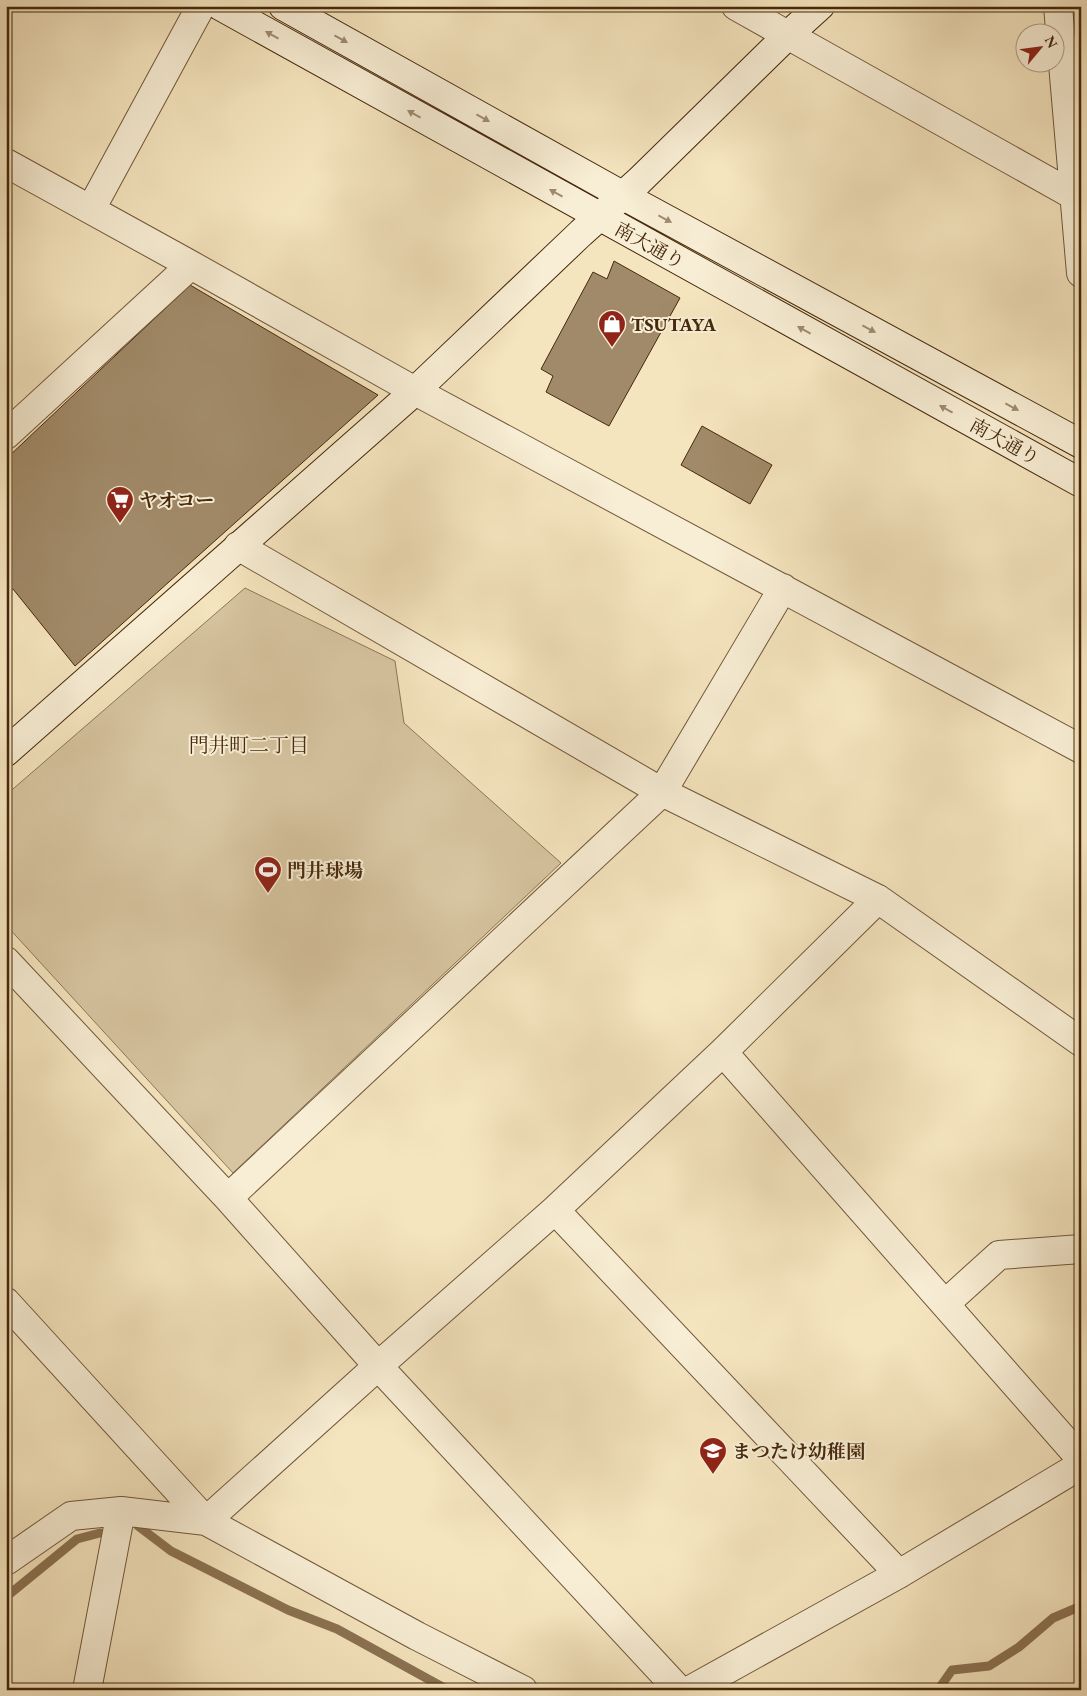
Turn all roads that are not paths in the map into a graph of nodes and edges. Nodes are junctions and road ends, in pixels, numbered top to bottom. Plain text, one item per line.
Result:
1 (202, 6) edge
2 (220, 6) edge
3 (283, 6) edge
4 (736, 6) edge
5 (820, 6) edge
6 (1058, 6) edge
7 (788, 35) junction
8 (6, 163) edge
9 (622, 195) junction
10 (1077, 196) edge
11 (90, 209) junction
12 (599, 217) junction
13 (191, 265) junction
14 (1081, 273) edge
15 (414, 391) junction
16 (6, 435) edge
17 (1081, 444) edge
18 (1081, 483) edge
19 (238, 546) junction
20 (783, 588) junction
21 (1081, 748) edge
22 (6, 752) edge
23 (662, 792) junction
24 (878, 899) junction
25 (6, 962) edge
26 (1081, 1042) edge
27 (723, 1052) junction
28 (228, 1198) junction
29 (555, 1210) junction
30 (1081, 1249) edge
31 (6, 1302) edge
32 (945, 1304) junction
33 (378, 1366) junction
34 (1081, 1459) edge
35 (1081, 1465) edge
36 (121, 1511) junction
37 (206, 1521) junction
38 (6, 1560) edge
39 (899, 1574) junction
40 (87, 1690) edge
41 (523, 1690) edge
42 (679, 1690) edge
43 (690, 1690) edge

1 - 11 street
12 -> 2 street, 南大通り
3 -> 9 street, 南大通り
4 - 7 street
5 - 7 street
6 - 10 street
7 - 9 street
7 - 10 street
8 - 11 street
9 - 12 street
9 -> 17 street, 南大通り
10 - 14 street
11 - 13 street
12 - 15 street
18 -> 12 street, 南大通り
13 - 15 street
13 - 16 street
15 - 19 street
15 - 20 street
19 - 22 street
19 - 23 street
20 - 21 street
20 - 23 street
23 - 24 street
23 - 28 street
24 - 26 street
24 - 27 street
25 - 28 street
27 - 29 street
27 - 32 street
28 - 33 street
29 - 33 street
29 - 39 street
30 - 32 street
31 - 37 street
32 - 34 street
33 - 37 street
33 - 42 street
35 - 39 street
36 - 37 street
36 - 38 street
36 - 40 street
37 - 41 street
39 - 43 street

